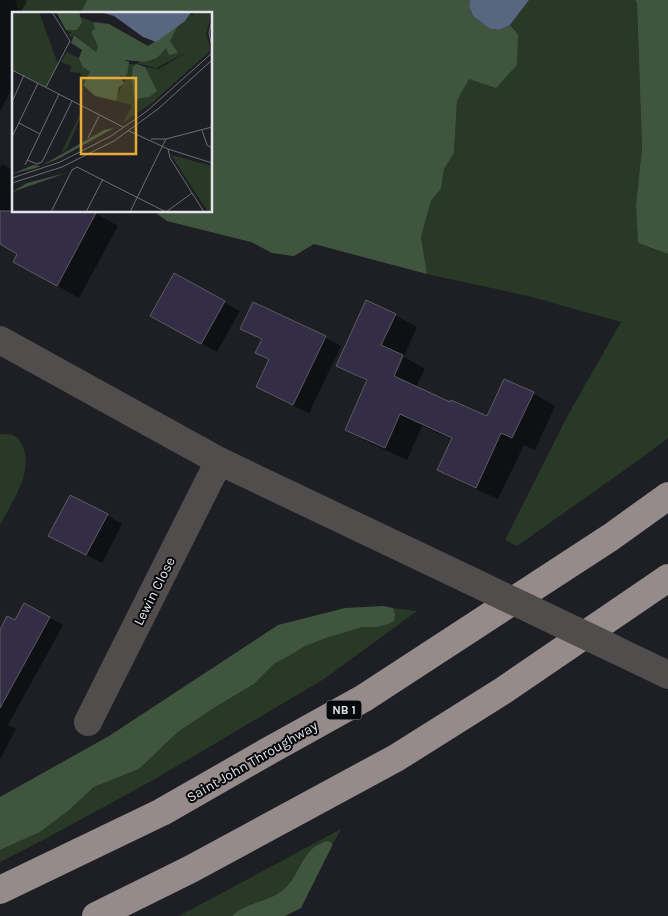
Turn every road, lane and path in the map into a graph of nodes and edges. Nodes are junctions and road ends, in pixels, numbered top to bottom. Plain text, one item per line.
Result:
1 (0, 340) edge
2 (219, 461) junction
3 (668, 496) edge
4 (668, 578) edge
5 (668, 675) edge
6 (88, 722) dead end
7 (0, 890) edge
8 (96, 916) edge

1 - 2 street
2 - 5 street, bridge
2 - 6 street, Lewin Close
3 - 7 highway, Saint John Throughway / NB 1
4 - 8 highway

